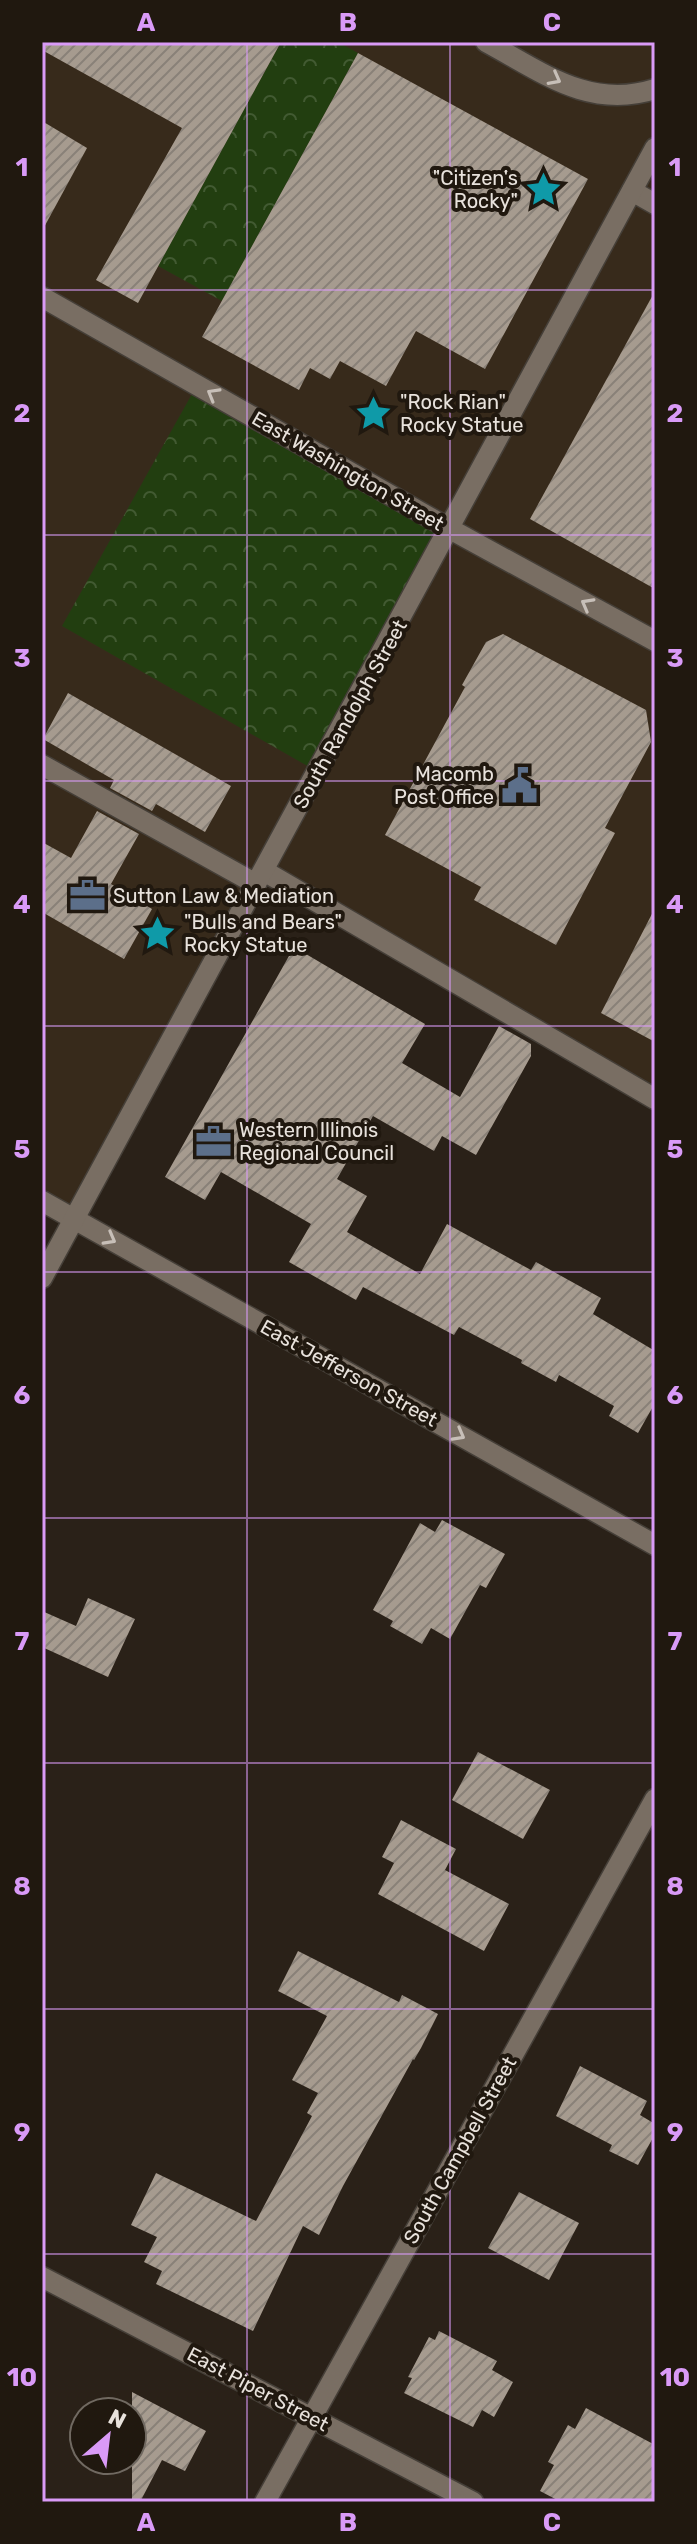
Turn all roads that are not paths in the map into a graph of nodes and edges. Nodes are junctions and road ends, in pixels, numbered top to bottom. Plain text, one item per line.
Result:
1 (486, 42) edge
2 (655, 89) edge
3 (655, 148) edge
4 (632, 191) junction
5 (655, 204) edge
6 (42, 297) edge
7 (450, 529) junction
8 (655, 641) edge
9 (42, 765) edge
10 (260, 878) junction
11 (655, 1099) edge
12 (42, 1201) edge
13 (74, 1219) junction
14 (42, 1278) edge
15 (655, 1545) edge
16 (655, 1799) edge
17 (42, 2277) edge
18 (312, 2417) junction
19 (265, 2502) edge
20 (473, 2502) edge

1 -> 2 street
3 - 4 street, South Randolph Street
4 - 5 street
4 - 7 street, South Randolph Street
7 -> 6 street, East Washington Street
8 -> 7 street, East Washington Street
7 - 10 street, South Randolph Street
9 - 10 street
10 - 11 street
10 - 13 street, South Randolph Street
12 - 13 street, East Jefferson Street
13 - 14 street, South Randolph Street
13 -> 15 street, East Jefferson Street
16 - 18 street, South Campbell Street
17 - 18 street, East Piper Street
18 - 19 street, South Campbell Street
18 - 20 street, East Piper Street

